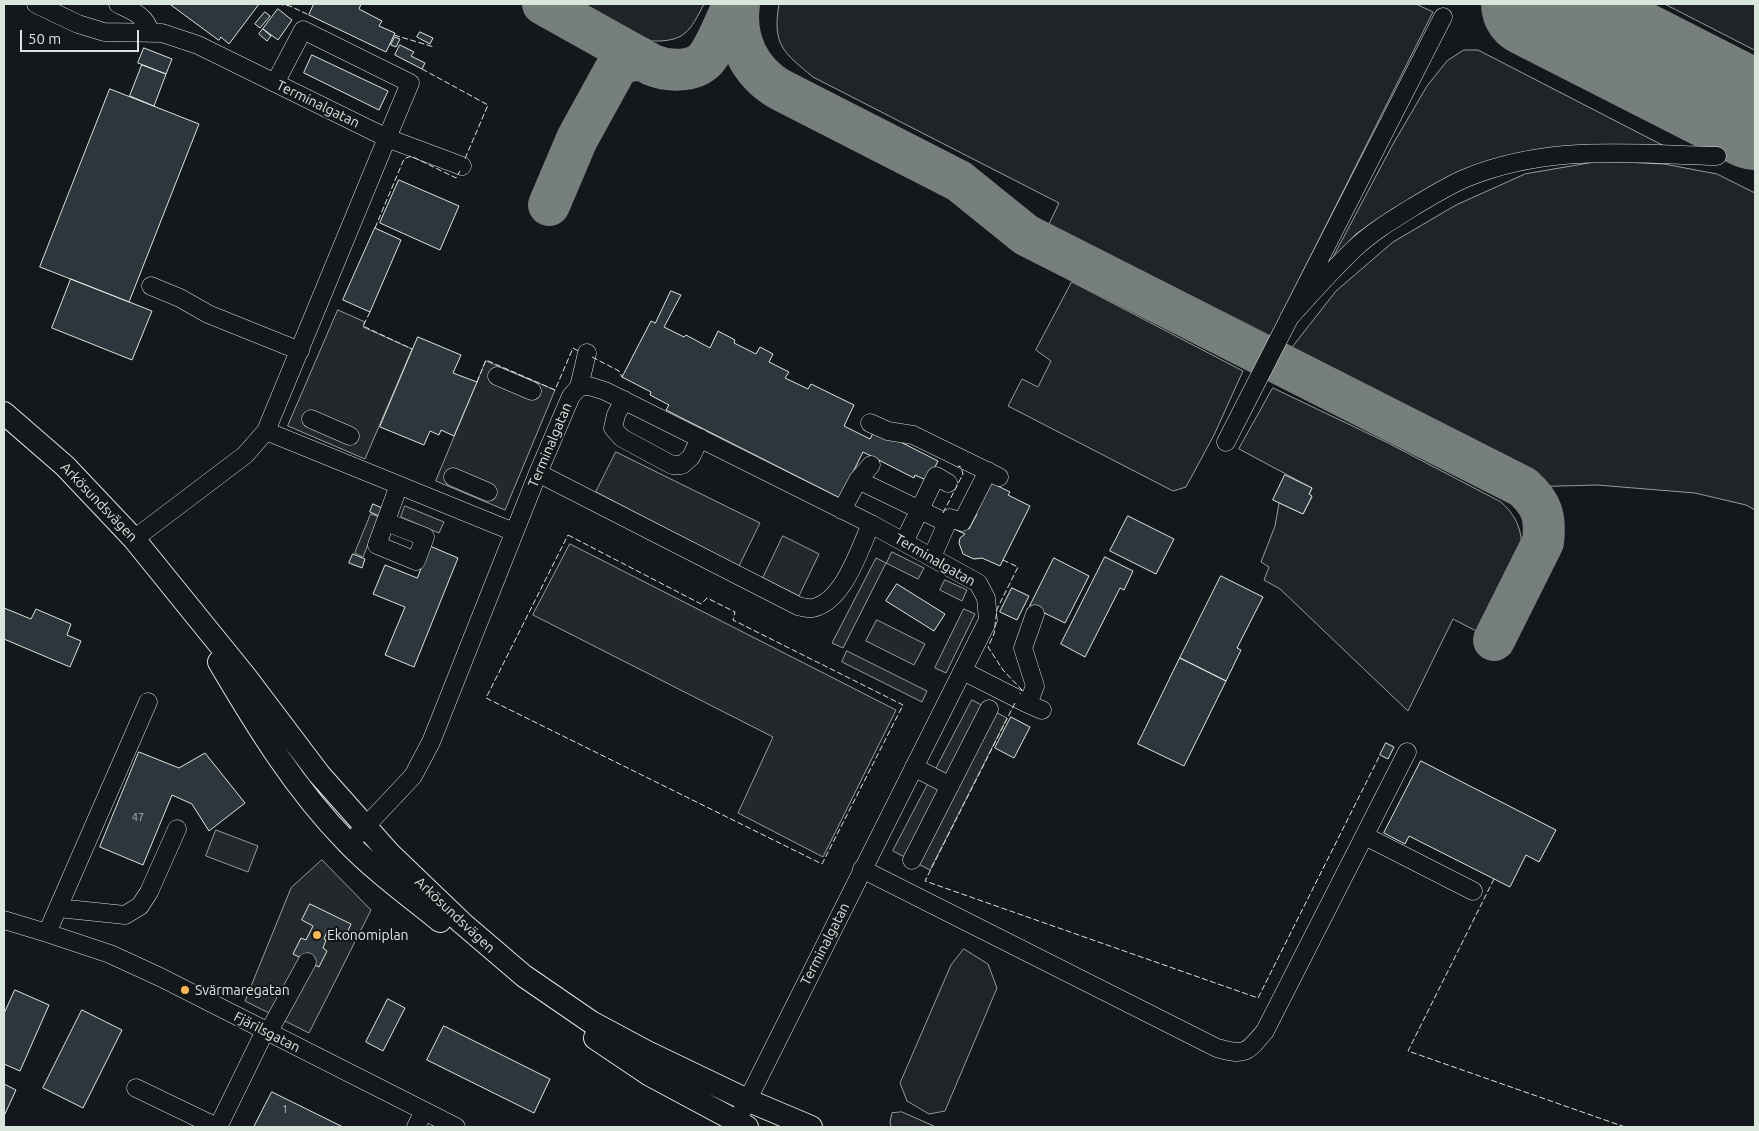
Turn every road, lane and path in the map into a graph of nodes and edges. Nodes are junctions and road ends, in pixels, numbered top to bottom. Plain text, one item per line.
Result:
1 (36, 4) edge
2 (118, 4) edge
3 (141, 9) edge
4 (1443, 17) dead end
5 (150, 32) junction
6 (275, 83) junction
7 (387, 138) junction
8 (1717, 156) dead end
9 (462, 166) dead end
10 (151, 286) dead end
11 (1289, 318) junction
12 (300, 351) junction
13 (587, 353) dead end
14 (497, 376) dead end
15 (578, 386) junction
16 (532, 391) dead end
17 (624, 400) junction
18 (4, 413) edge
19 (311, 419) dead end
20 (870, 423) dead end
21 (332, 428) junction
22 (266, 431) junction
23 (350, 436) dead end
24 (700, 438) junction
25 (1226, 442) dead end
26 (321, 453) junction
27 (871, 465) dead end
28 (538, 473) junction
29 (453, 477) dead end
30 (858, 480) junction
31 (948, 483) dead end
32 (399, 486) junction
33 (462, 510) junction
34 (842, 510) junction
35 (920, 510) junction
36 (386, 522) dead end
37 (947, 522) junction
38 (872, 524) junction
39 (514, 532) junction
40 (134, 539) junction
41 (904, 542) junction
42 (932, 557) junction
43 (183, 601) junction
44 (1035, 614) dead end
45 (963, 671) junction
46 (148, 702) dead end
47 (989, 709) dead end
48 (1406, 752) dead end
49 (914, 767) junction
50 (950, 786) junction
51 (365, 827) junction
52 (177, 829) dead end
53 (1365, 836) junction
54 (349, 844) junction
55 (912, 860) dead end
56 (862, 870) junction
57 (1473, 891) dead end
58 (58, 908) junction
59 (4, 920) edge
60 (47, 933) junction
61 (307, 962) dead end
62 (267, 1032) junction
63 (136, 1088) dead end
64 (747, 1100) junction
65 (424, 1111) junction
66 (739, 1126) edge
67 (218, 1127) edge
68 (416, 1127) edge
69 (454, 1127) edge
70 (811, 1127) edge

1 - 5 street, Terminalgatan
2 - 3 street
3 - 5 street
4 - 11 street
5 - 6 street, Terminalgatan
6 - 7 street, Terminalgatan
6 - 7 street
7 - 9 street, Terminalgatan
7 - 12 street
8 - 11 street
10 - 12 street
11 - 25 street
12 - 22 street
13 - 15 street
14 - 16 street
15 - 17 street, Terminalgatan
15 - 28 street, Terminalgatan
17 - 24 street, Terminalgatan
17 - 24 street
18 - 40 main road, Arkösundsvägen
19 - 21 street
20 - 37 street
21 - 23 street
21 - 26 street
22 - 26 street
22 - 40 street
24 - 34 street, Terminalgatan
26 - 32 street
27 - 30 street
28 - 38 street
28 - 39 street, Terminalgatan
29 - 33 street
30 - 34 street
30 - 35 street
31 - 35 street
32 - 33 street
32 - 36 street
33 - 39 street
34 - 38 street, Terminalgatan
35 - 37 street
35 - 41 street
37 - 42 street
38 - 41 street, Terminalgatan
39 - 51 street, Terminalgatan
40 - 43 main road, Arkösundsvägen
41 - 42 street, Terminalgatan
42 - 45 street, Terminalgatan
43 - 51 main road, Arkösundsvägen
43 - 54 main road, Arkösundsvägen
44 - 45 street
45 - 49 street, Terminalgatan
46 - 58 street
47 - 50 street
48 - 53 street
49 - 50 street
49 - 56 street, Terminalgatan
50 - 55 street
51 - 54 street, Terminalgatan
51 - 64 main road, Arkösundsvägen
52 - 58 street
53 - 56 street
53 - 57 street
54 - 66 main road, Arkösundsvägen
56 - 64 street, Terminalgatan
58 - 60 street
59 - 60 street, Fjärilsgatan
60 - 62 street, Fjärilsgatan
61 - 62 street
62 - 65 street, Fjärilsgatan
62 - 67 street
63 - 67 street
64 - 66 street, Terminalgatan
64 - 70 main road, Arkösundsvägen
65 - 68 street
65 - 69 street, Fjärilsgatan

